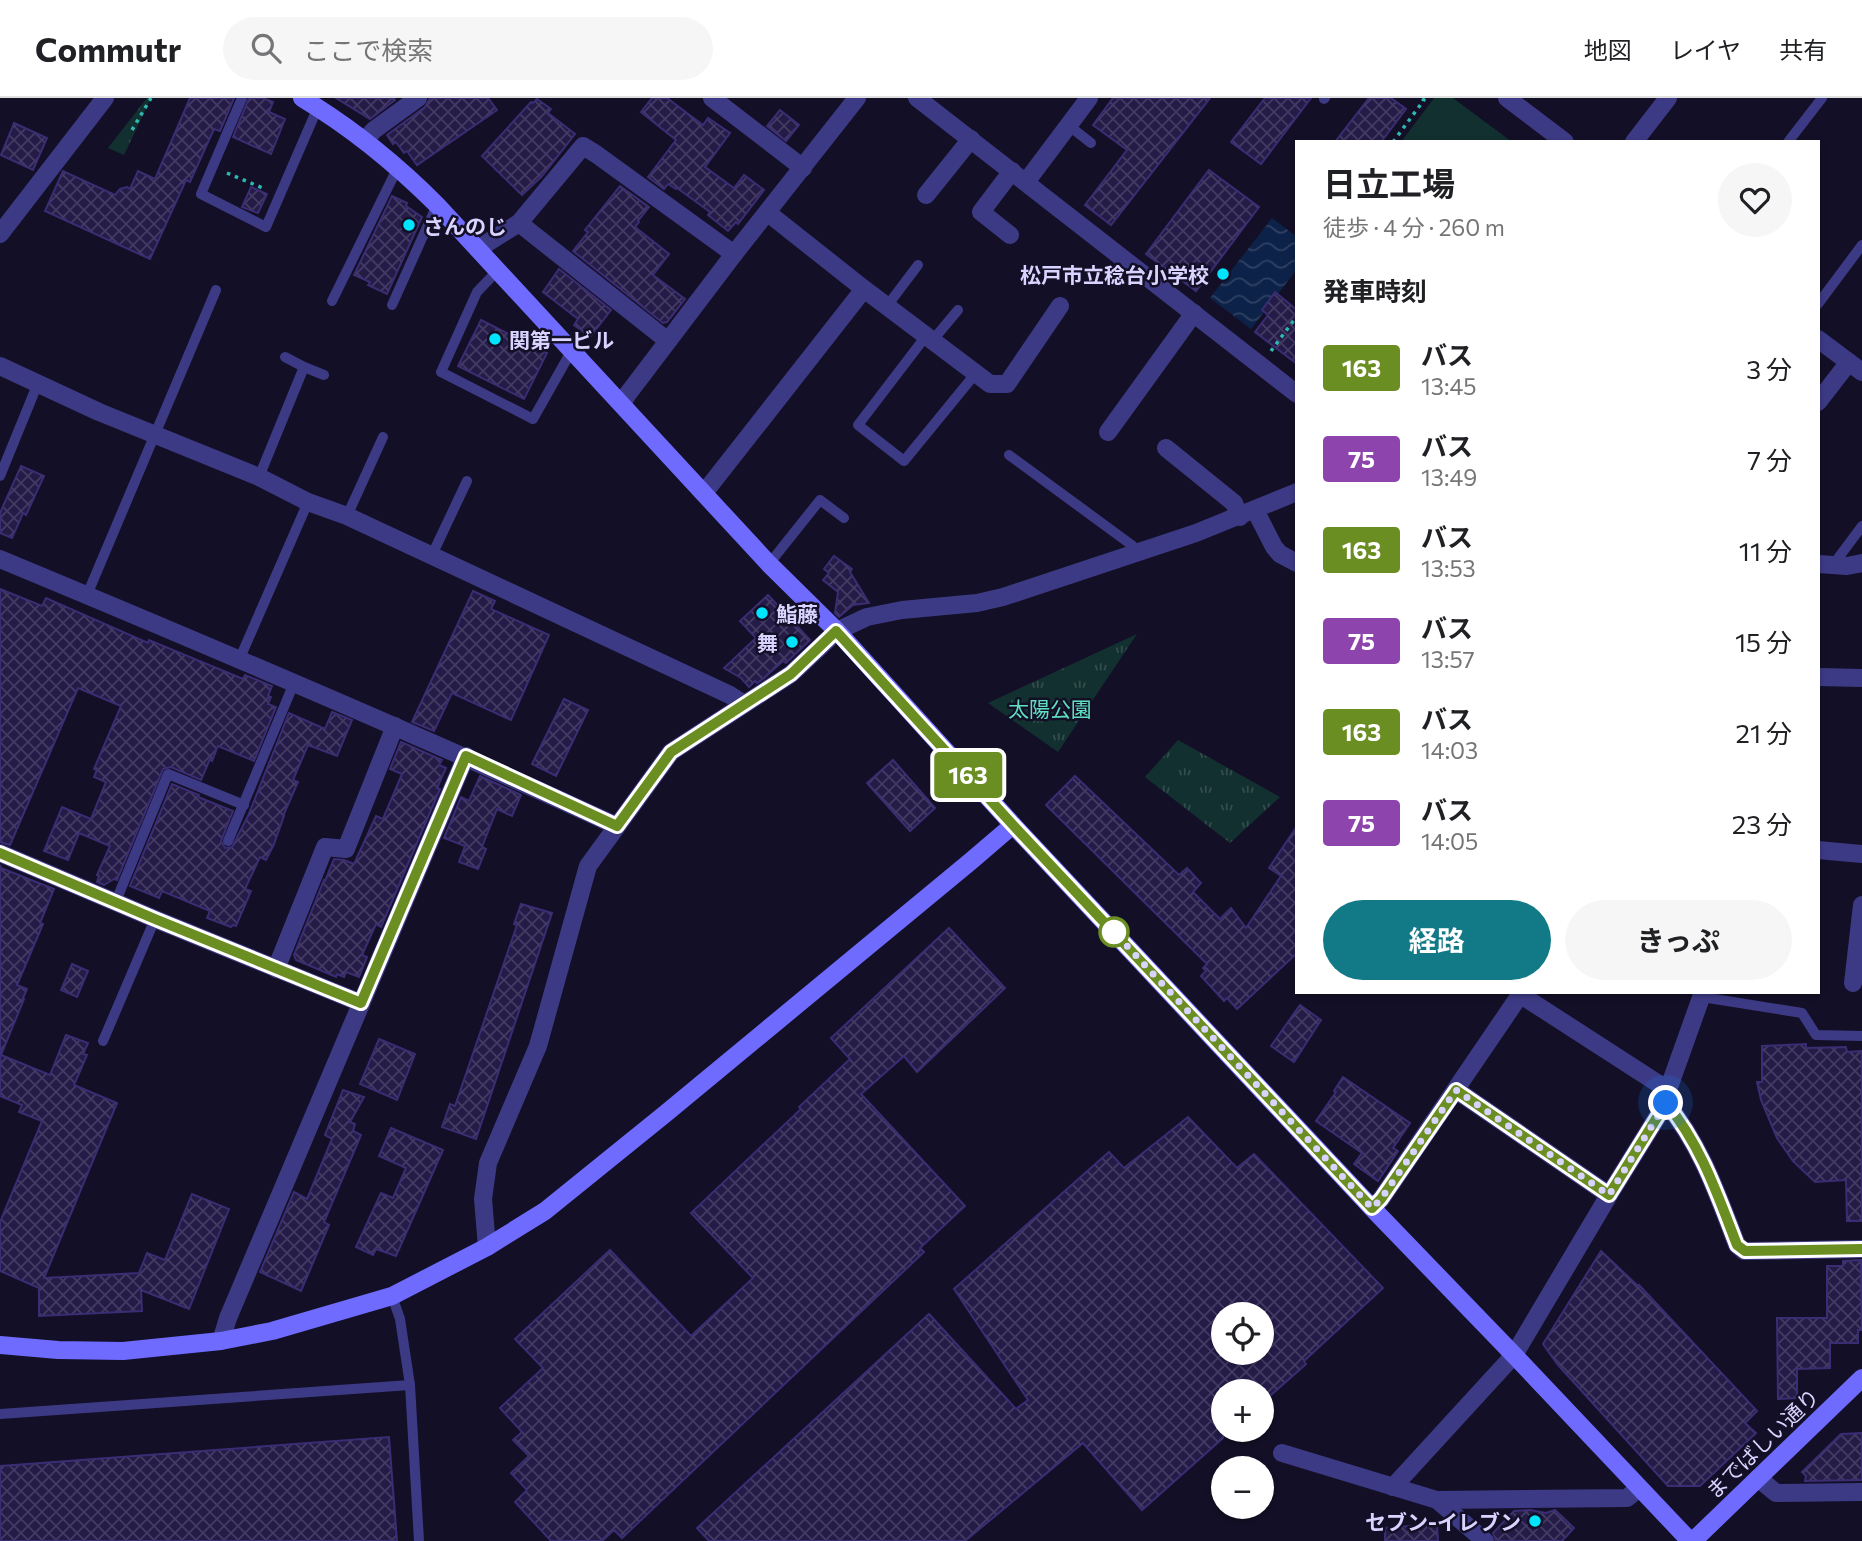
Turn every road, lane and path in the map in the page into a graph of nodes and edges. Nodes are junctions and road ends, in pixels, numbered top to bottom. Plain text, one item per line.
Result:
1 (105, 98) edge
2 (151, 98) edge
3 (242, 98) edge
4 (418, 98) edge
5 (857, 98) edge
6 (917, 98) edge
7 (1089, 98) edge
8 (1421, 98) edge
9 (1507, 98) edge
10 (1668, 98) edge
11 (1822, 98) edge
12 (715, 99) edge
13 (310, 103) edge
14 (1068, 125) junction
15 (132, 130) dead end
16 (971, 139) junction
17 (365, 140) junction
18 (1394, 140) edge
19 (1562, 140) edge
20 (1636, 140) edge
21 (1790, 140) edge
22 (1091, 144) dead end
23 (213, 167) junction
24 (398, 167) junction
25 (803, 168) junction
26 (1019, 176) junction
27 (926, 195) dead end
28 (280, 196) junction
29 (438, 205) junction
30 (768, 212) junction
31 (519, 223) junction
32 (0, 234) edge
33 (1010, 235) dead end
34 (1862, 245) edge
35 (480, 250) junction
36 (734, 254) junction
37 (918, 265) dead end
38 (498, 270) junction
39 (864, 289) junction
40 (216, 290) dead end
41 (332, 301) dead end
42 (1820, 301) edge
43 (392, 305) dead end
44 (887, 306) junction
45 (1060, 306) dead end
46 (958, 310) dead end
47 (1194, 313) junction
48 (1295, 319) edge
49 (929, 338) junction
50 (668, 341) junction
51 (1820, 341) edge
52 (572, 350) junction
53 (285, 357) dead end
54 (1266, 357) dead end
55 (0, 366) edge
56 (304, 367) junction
57 (1855, 367) edge
58 (976, 373) junction
59 (324, 375) dead end
60 (38, 383) junction
61 (1295, 392) edge
62 (1820, 400) edge
63 (622, 404) junction
64 (1108, 432) dead end
65 (155, 434) junction
66 (383, 436) dead end
67 (1166, 448) dead end
68 (1009, 455) dead end
69 (0, 476) edge
70 (259, 477) junction
71 (467, 481) dead end
72 (704, 493) junction
73 (1295, 493) edge
74 (308, 502) junction
75 (1247, 513) junction
76 (347, 516) junction
77 (844, 518) dead end
78 (1862, 526) edge
79 (432, 555) junction
80 (1135, 555) junction
81 (0, 559) edge
82 (1295, 562) edge
83 (1862, 563) edge
84 (769, 564) junction
85 (1825, 565) edge
86 (87, 595) junction
87 (836, 631) junction
88 (240, 658) junction
89 (1820, 677) edge
90 (1862, 678) edge
91 (295, 683) junction
92 (744, 704) junction
93 (395, 726) junction
94 (466, 756) junction
95 (244, 805) junction
96 (1013, 825) junction
97 (617, 826) junction
98 (228, 841) dead end
99 (1820, 850) edge
100 (0, 853) edge
101 (1862, 854) edge
102 (116, 901) junction
103 (1862, 905) edge
104 (155, 919) junction
105 (276, 969) junction
106 (1853, 983) dead end
107 (1521, 994) edge
108 (1523, 994) edge
109 (1702, 995) edge
110 (361, 1003) junction
111 (1862, 1036) edge
112 (103, 1041) dead end
113 (1456, 1090) junction
114 (1667, 1097) junction
115 (1609, 1195) junction
116 (1372, 1208) junction
117 (486, 1247) junction
118 (1862, 1249) edge
119 (392, 1296) junction
120 (221, 1341) junction
121 (0, 1345) edge
122 (1514, 1355) junction
123 (1862, 1378) edge
124 (410, 1385) junction
125 (0, 1414) edge
126 (1282, 1452) dead end
127 (1758, 1478) junction
128 (1393, 1487) junction
129 (1639, 1488) junction
130 (1862, 1492) edge
131 (1437, 1500) junction
132 (419, 1541) edge
133 (1485, 1541) edge
134 (1692, 1541) edge

1 - 32 street
2 - 15 path
3 - 23 lane
4 - 17 street
5 - 25 street
6 - 16 street
7 - 14 street
8 - 18 path
9 - 19 street
10 - 20 street
11 - 21 lane
12 - 25 street
13 - 17 street
13 - 28 lane
14 - 22 lane
14 - 26 street
16 - 26 street
16 - 27 street
17 - 24 street
23 - 28 path
23 - 28 lane
24 - 29 street
24 - 41 lane
25 - 30 street
26 - 33 street
26 - 47 street
29 - 35 street
29 - 43 lane
30 - 36 street
30 - 39 street
31 - 35 street
31 - 36 street
31 - 50 street
34 - 42 lane
35 - 38 street
36 - 50 street
37 - 44 lane
38 - 52 street
38 - 52 lane
39 - 44 street
39 - 72 street
40 - 65 lane
44 - 49 street
45 - 58 street
46 - 49 lane
47 - 61 street
47 - 64 street
48 - 54 path
49 - 58 street
49 - 58 lane
50 - 63 street
51 - 57 street
52 - 63 street
53 - 56 lane
55 - 60 street
56 - 59 lane
56 - 70 lane
57 - 62 street
60 - 65 street
60 - 69 lane
63 - 72 street
65 - 70 street
65 - 86 lane
66 - 76 lane
67 - 75 street
68 - 80 lane
70 - 74 street
71 - 79 lane
72 - 84 street
73 - 75 street
74 - 76 street
74 - 88 lane
75 - 80 street
75 - 82 street
76 - 79 street
77 - 84 lane
78 - 85 lane
79 - 92 street
80 - 87 street
81 - 86 street
83 - 85 street
84 - 87 street
86 - 88 street
87 - 92 street
87 - 96 street
88 - 91 street
89 - 90 street
91 - 93 street
91 - 95 lane
92 - 97 street
93 - 94 street
93 - 105 street
94 - 97 street
94 - 110 street
95 - 98 lane
95 - 102 lane
96 - 116 street
96 - 117 street
97 - 117 street
99 - 101 street
100 - 102 street
102 - 104 street
103 - 106 street
104 - 105 street
104 - 112 lane
105 - 110 street
107 - 113 street
108 - 114 street
109 - 111 lane
109 - 114 street
110 - 120 street
113 - 115 street
113 - 116 street
114 - 115 street
114 - 118 street
115 - 122 street
116 - 122 street
117 - 119 street
119 - 120 street
119 - 124 lane
120 - 121 street
122 - 128 street
122 - 129 street
123 - 127 street, までばしい通り
124 - 125 lane
124 - 132 lane
126 - 128 street
127 - 130 street
127 - 134 street, までばしい通り
128 - 131 street
129 - 131 street
129 - 134 street
131 - 133 street

